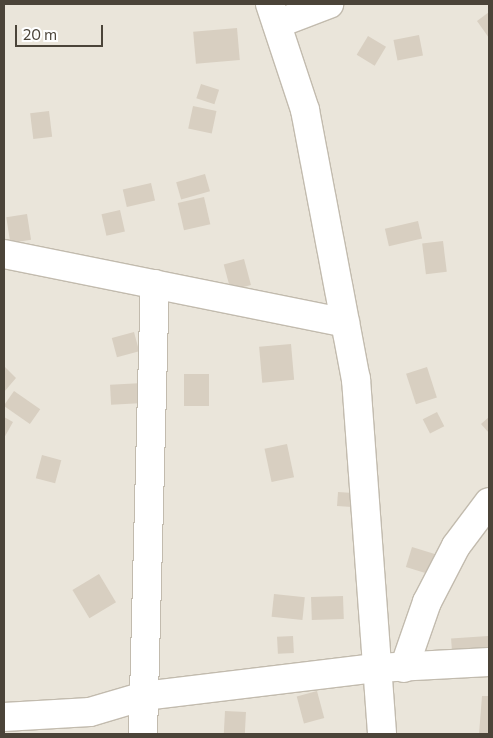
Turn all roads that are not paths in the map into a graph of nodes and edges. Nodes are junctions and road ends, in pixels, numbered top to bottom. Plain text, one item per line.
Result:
1 (330, 4) edge
2 (273, 14) edge
3 (4, 254) edge
4 (155, 284) junction
5 (345, 323) junction
6 (489, 502) edge
7 (489, 662) edge
8 (377, 668) junction
9 (404, 668) junction
10 (144, 696) junction
11 (4, 717) edge
12 (143, 734) edge
13 (382, 734) edge

1 - 2 street
2 - 5 street
3 - 4 street
4 - 5 street
4 - 10 street
5 - 8 street
6 - 9 street
7 - 9 street
8 - 9 street
8 - 10 street
8 - 13 street
10 - 11 street
10 - 12 street

